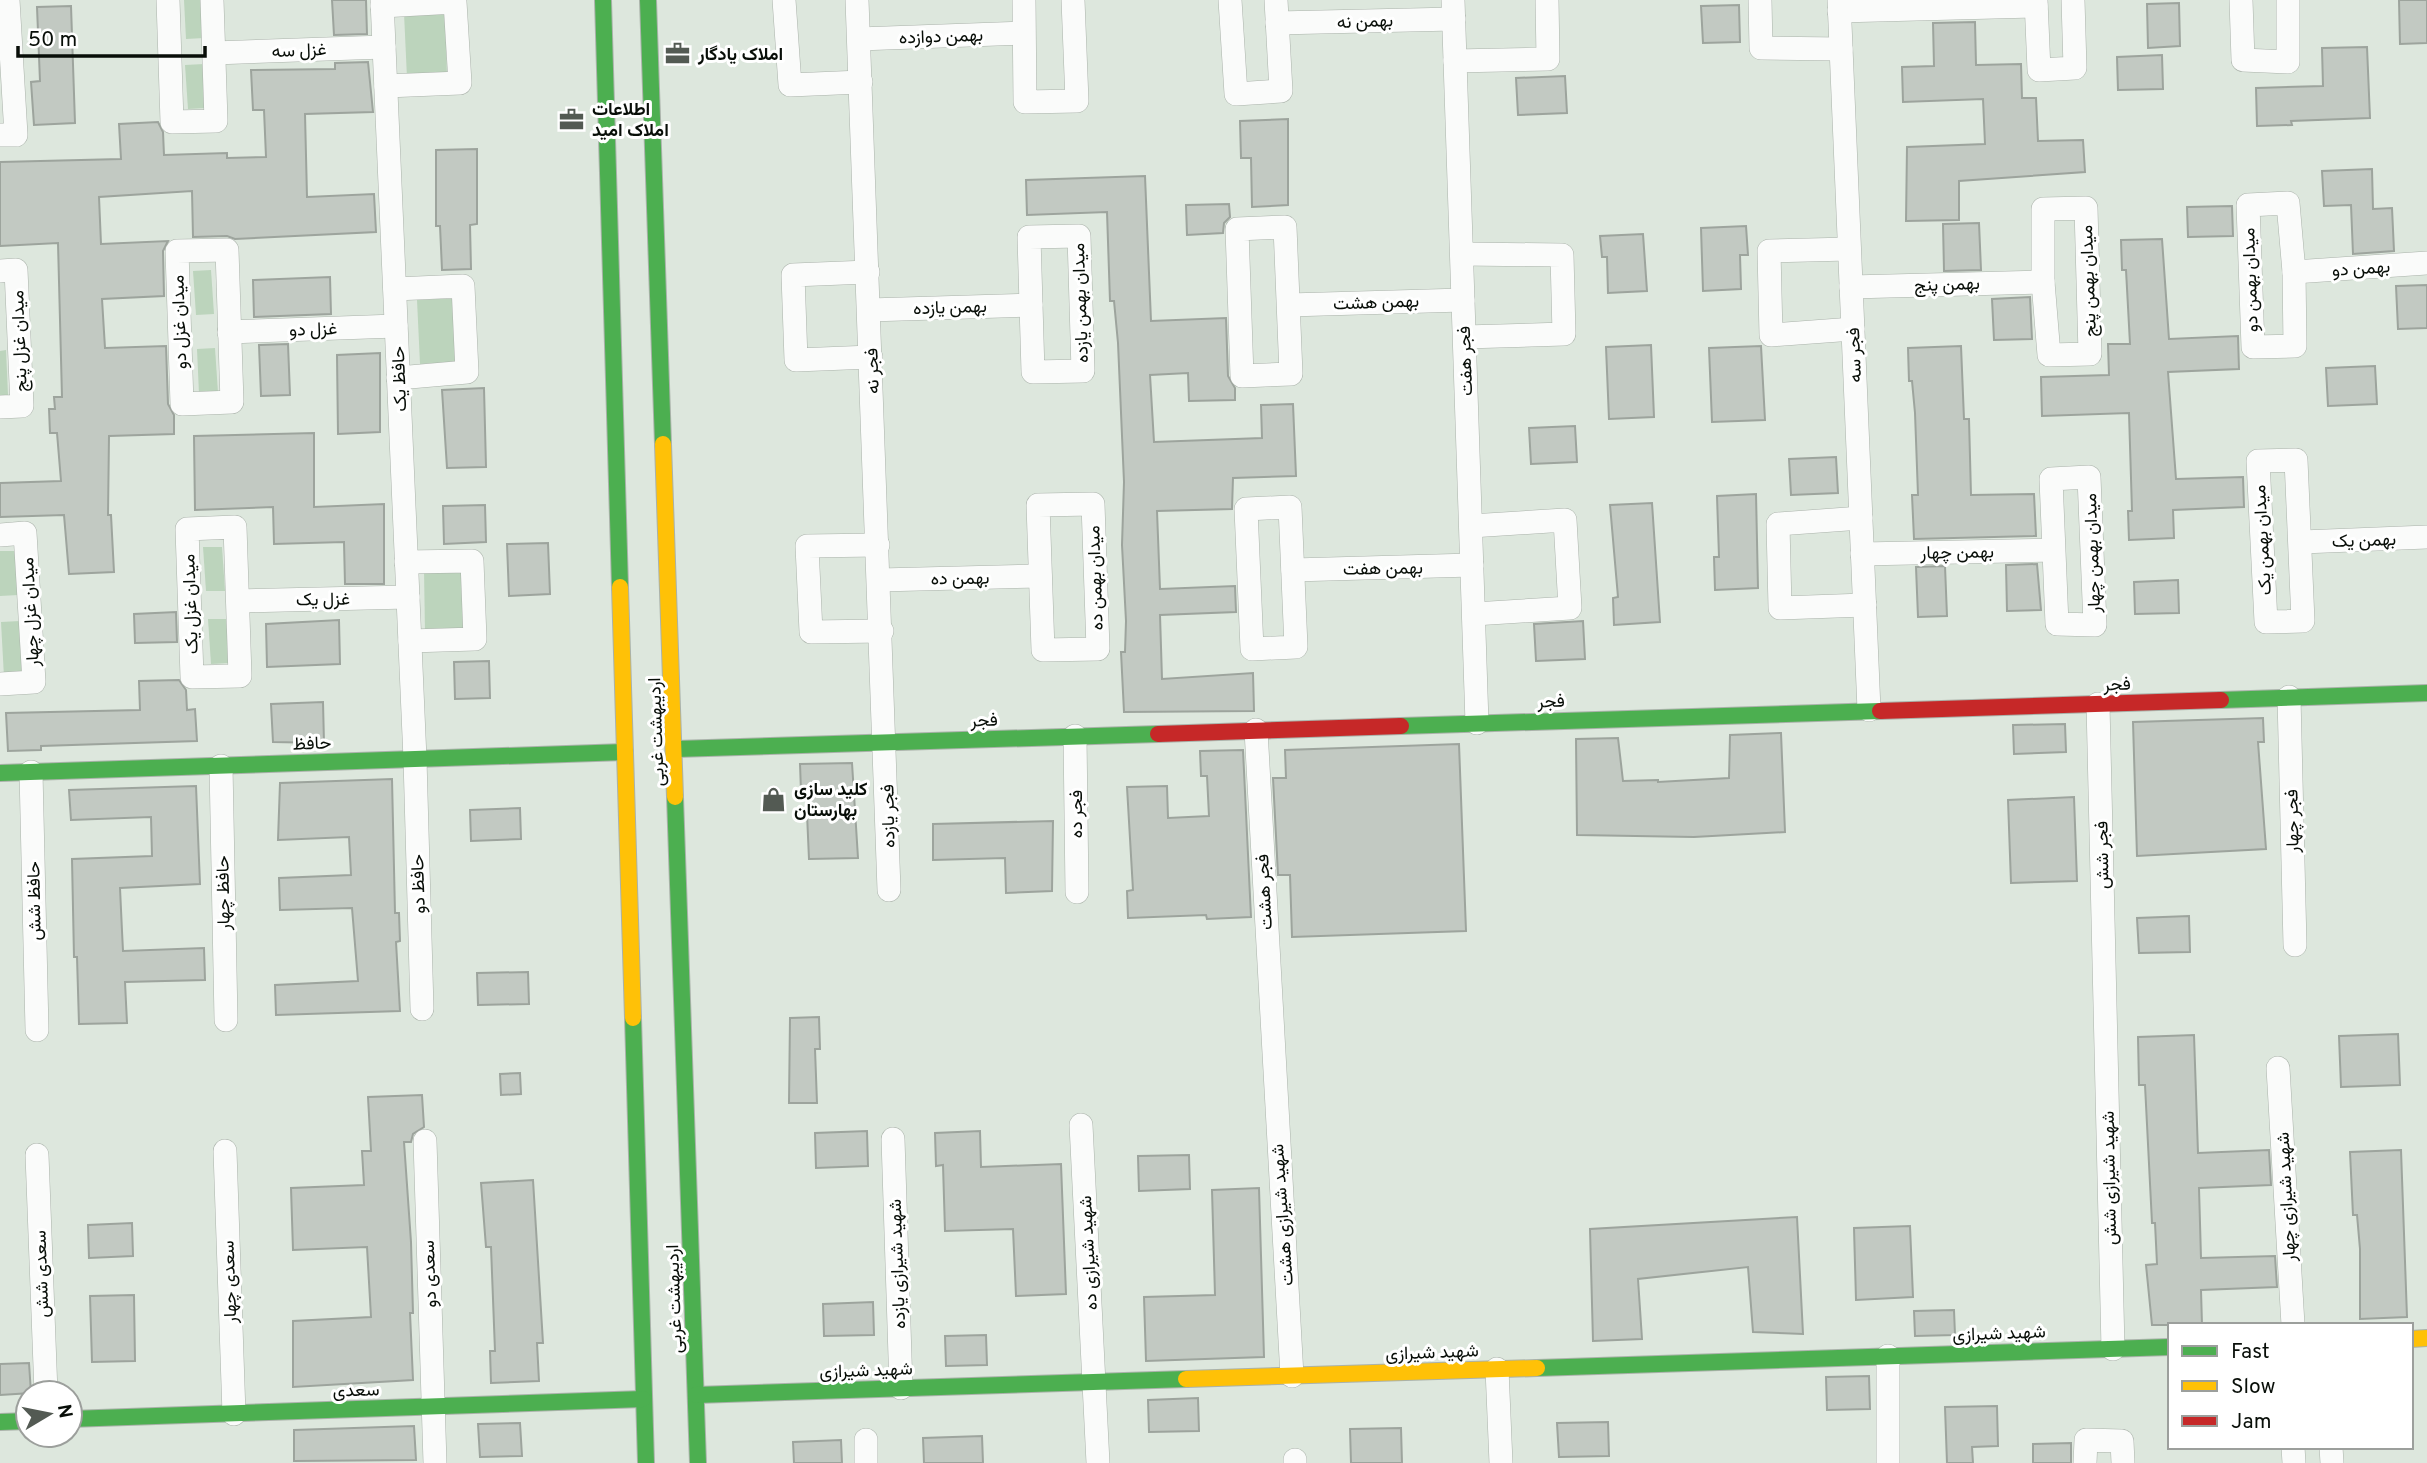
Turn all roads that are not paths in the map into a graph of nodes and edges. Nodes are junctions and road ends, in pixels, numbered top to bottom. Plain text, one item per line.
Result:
1 (8, 0) edge
2 (167, 0) edge
3 (212, 0) edge
4 (603, 0) edge
5 (648, 0) edge
6 (784, 0) edge
7 (857, 0) edge
8 (1024, 0) edge
9 (1073, 0) edge
10 (1230, 0) edge
11 (1276, 0) edge
12 (1547, 0) edge
13 (1760, 0) edge
14 (2073, 0) edge
15 (2241, 0) edge
16 (2287, 0) edge
17 (382, 3) edge
18 (2036, 3) edge
19 (1839, 6) edge
20 (1454, 9) edge
21 (1277, 23) junction
22 (1022, 33) junction
23 (859, 39) junction
24 (384, 47) junction
25 (1841, 49) junction
26 (214, 53) junction
27 (1455, 61) junction
28 (860, 82) junction
29 (386, 86) junction
30 (0, 135) edge
31 (1849, 249) junction
32 (1462, 254) junction
33 (2427, 263) edge
34 (0, 271) edge
35 (868, 272) junction
36 (2294, 272) junction
37 (2043, 282) junction
38 (1851, 287) junction
39 (394, 289) junction
40 (1463, 300) junction
41 (1031, 305) junction
42 (1289, 305) junction
43 (869, 310) junction
44 (396, 326) junction
45 (1853, 329) junction
46 (229, 332) junction
47 (1465, 337) junction
48 (871, 357) junction
49 (398, 378) junction
50 (0, 407) edge
51 (1861, 518) junction
52 (1471, 526) junction
53 (0, 535) edge
54 (2427, 537) edge
55 (2302, 542) junction
56 (878, 545) junction
57 (2053, 550) junction
58 (1863, 554) junction
59 (406, 562) junction
60 (1472, 565) junction
61 (1293, 570) junction
62 (1040, 576) junction
63 (880, 580) junction
64 (408, 597) junction
65 (238, 601) junction
66 (1865, 605) junction
67 (1474, 614) junction
68 (882, 631) junction
69 (410, 641) junction
70 (0, 684) edge
71 (2427, 693) edge
72 (2289, 697) junction
73 (2098, 704) junction
74 (1869, 710) junction
75 (1477, 723) junction
76 (1256, 730) junction
77 (1075, 736) junction
78 (886, 742) junction
79 (676, 749) junction
80 (625, 752) junction
81 (415, 759) junction
82 (221, 766) junction
83 (31, 772) junction
84 (0, 773) edge
85 (889, 890) dead end
86 (1077, 892) dead end
87 (2295, 945) dead end
88 (2106, 1006) joint
89 (422, 1009) dead end
90 (226, 1020) dead end
91 (37, 1030) dead end
92 (1272, 1054) joint
93 (2278, 1068) dead end
94 (1081, 1125) dead end
95 (892, 1139) dead end
96 (425, 1141) dead end
97 (225, 1151) dead end
98 (37, 1155) dead end
99 (2293, 1323) edge
100 (2168, 1347) edge
101 (2113, 1349) junction
102 (1888, 1356) junction
103 (1497, 1369) junction
104 (1292, 1376) junction
105 (45, 1379) edge
106 (1096, 1382) junction
107 (901, 1388) junction
108 (696, 1395) junction
109 (643, 1399) junction
110 (433, 1407) junction
111 (234, 1414) junction
112 (84, 1419) edge
113 (435, 1463) edge
114 (646, 1463) edge
115 (698, 1463) edge
116 (1098, 1463) edge
117 (1501, 1463) edge
118 (1888, 1463) edge
119 (2085, 1463) edge
120 (2123, 1463) edge

1 - 30 street
2 - 26 street
3 - 26 street
4 - 80 street, اردیبهشت غربی
5 - 79 street, اردیبهشت غربی
6 - 28 street
7 - 23 street, فجر نه
8 - 22 street
9 - 22 street
10 - 21 street
11 - 21 street
12 - 27 street
13 - 25 street
14 - 18 street
15 - 16 street
17 - 24 street, حافظ یک
17 - 29 street
18 - 19 street
19 - 25 street, فجر سه
20 - 21 street, بهمن نه
20 - 27 street, فجر هفت
22 - 23 street, بهمن دوازده
23 - 28 street, فجر نه
24 - 26 street, غزل سه
24 - 29 street, حافظ یک
25 - 31 street, فجر سه
27 - 32 street, فجر هفت
28 - 35 street, فجر نه
29 - 39 street, حافظ یک
31 - 38 street, فجر سه
31 - 45 street
32 - 40 street, فجر هفت
32 - 47 street
33 - 36 street, بهمن دو
34 - 50 street, میدان غزل پنج
35 - 43 street, فجر نه
35 - 48 street
36 - 36 street, میدان بهمن دو
37 - 37 street, میدان بهمن پنج
37 - 38 street, بهمن پنج
38 - 45 street, فجر سه
39 - 44 street, حافظ یک
39 - 49 street
40 - 42 street, بهمن هشت
40 - 47 street, فجر هفت
41 - 41 street, میدان بهمن یازده
41 - 43 street, بهمن یازده
42 - 42 street
43 - 48 street, فجر نه
44 - 46 street, غزل دو
44 - 49 street, حافظ یک
45 - 51 street, فجر سه
46 - 46 street, میدان غزل دو
47 - 52 street, فجر هفت
48 - 56 street, فجر نه
49 - 59 street, حافظ یک
51 - 58 street, فجر سه
51 - 66 street
52 - 60 street, فجر هفت
52 - 67 street
53 - 70 street, میدان غزل چهار
54 - 55 street, بهمن یک
55 - 55 street, میدان بهمن یک
56 - 63 street, فجر نه
56 - 68 street
57 - 57 street, میدان بهمن چهار
57 - 58 street, بهمن چهار
58 - 66 street, فجر سه
59 - 64 street, حافظ یک
59 - 69 street
60 - 61 street, بهمن هفت
60 - 67 street, فجر هفت
61 - 61 street
62 - 62 street, میدان بهمن ده
62 - 63 street, بهمن ده
63 - 68 street, فجر نه
64 - 65 street, غزل یک
64 - 69 street, حافظ یک
65 - 65 street, میدان غزل یک
66 - 74 street, فجر سه
67 - 75 street, فجر هفت
68 - 78 street, فجر نه
69 - 81 street, حافظ یک
71 - 72 street, فجر
72 - 73 street, فجر
72 - 87 street, فجر چهار
73 - 74 street, فجر
73 - 88 street, فجر شش
74 - 75 street, فجر
75 - 76 street, فجر
76 - 77 street, فجر
76 - 92 street, فجر هشت
77 - 78 street, فجر
77 - 86 street, فجر ده
78 - 79 street, فجر
78 - 85 street, فجر یازده
79 - 108 street, اردیبهشت غربی
80 - 81 street, حافظ
80 - 109 street, اردیبهشت غربی
81 - 82 street, حافظ
81 - 89 street, حافظ دو
82 - 83 street, حافظ
82 - 90 street, حافظ چهار
83 - 84 street, حافظ
83 - 91 street, حافظ شش
88 - 101 street, شهید شیرازی شش
92 - 104 street, شهید شیرازی هشت
93 - 99 street, شهید شیرازی چهار
94 - 106 street, شهید شیرازی ده
95 - 107 street, شهید شیرازی یازده
96 - 110 street, سعدی دو
97 - 111 street, سعدی چهار
98 - 105 street, سعدی شش
100 - 101 street, شهید شیرازی
101 - 102 street, شهید شیرازی
102 - 103 street, شهید شیرازی
102 - 118 street
103 - 104 street, شهید شیرازی
103 - 117 street
104 - 106 street, شهید شیرازی
106 - 107 street, شهید شیرازی
106 - 116 street, شهید شیرازی ده
107 - 108 street, شهید شیرازی
108 - 115 street, اردیبهشت غربی
109 - 110 street, سعدی
109 - 114 street, اردیبهشت غربی
110 - 111 street, سعدی
110 - 113 street, سعدی دو
111 - 112 street, سعدی
119 - 120 street

